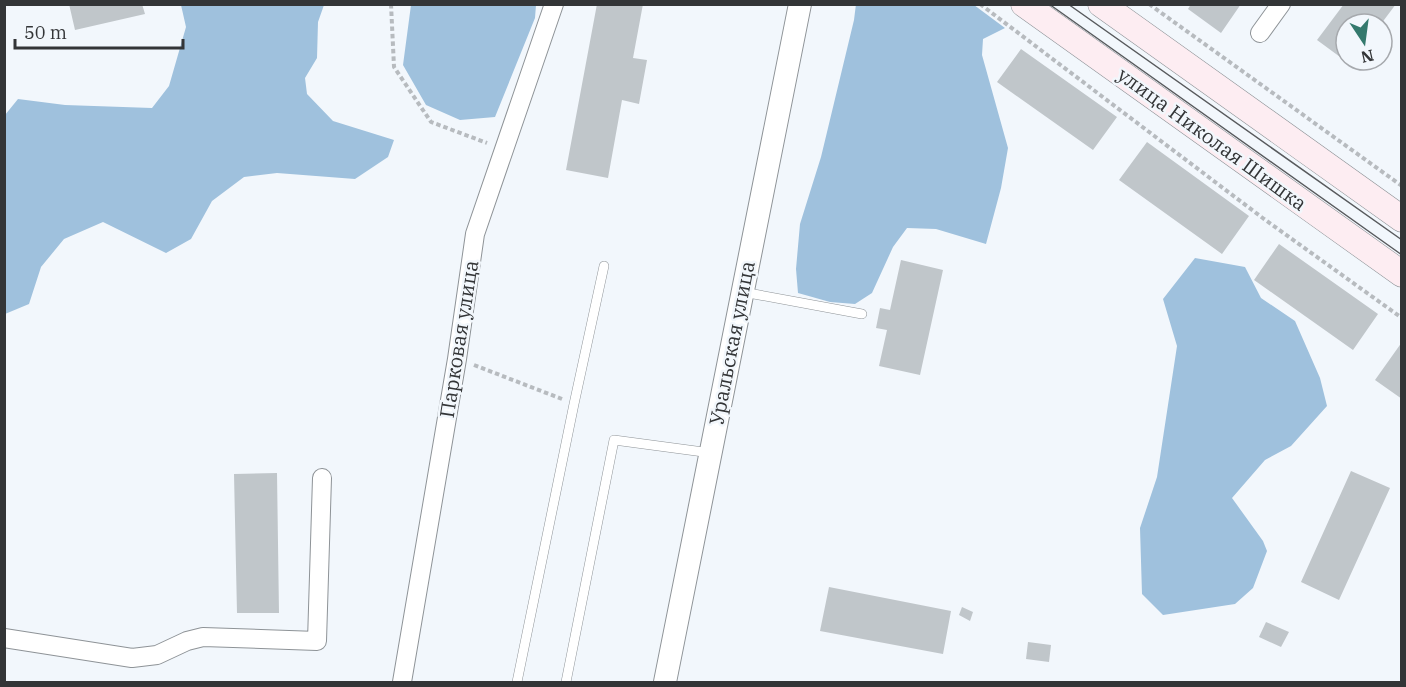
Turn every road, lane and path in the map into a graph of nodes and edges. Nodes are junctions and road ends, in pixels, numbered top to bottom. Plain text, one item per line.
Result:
1 (391, 4) edge
2 (554, 4) edge
3 (800, 4) edge
4 (981, 4) edge
5 (1024, 4) edge
6 (1101, 4) edge
7 (1149, 4) edge
8 (1281, 4) edge
9 (1260, 33) dead end
10 (504, 149) junction
11 (1401, 186) edge
12 (1401, 219) edge
13 (604, 266) dead end
14 (1401, 274) edge
15 (742, 292) junction
16 (862, 315) dead end
17 (1401, 318) edge
18 (457, 359) junction
19 (574, 404) junction
20 (711, 453) junction
21 (322, 478) dead end
22 (4, 638) edge
23 (402, 682) edge
24 (517, 682) edge
25 (566, 682) edge
26 (666, 682) edge

1 - 10 path
2 - 10 street, Парковая улица
3 - 15 street, Уральская улица
4 - 17 path
5 - 14 main road, улица Николая Шишка
6 - 12 main road
7 - 11 path
8 - 9 street
10 - 18 street, Парковая улица
13 - 19 lane
15 - 16 lane
15 - 20 street, Уральская улица
18 - 19 path
18 - 23 street, Парковая улица
19 - 24 lane
20 - 25 lane
20 - 26 street, Уральская улица
21 - 22 street

